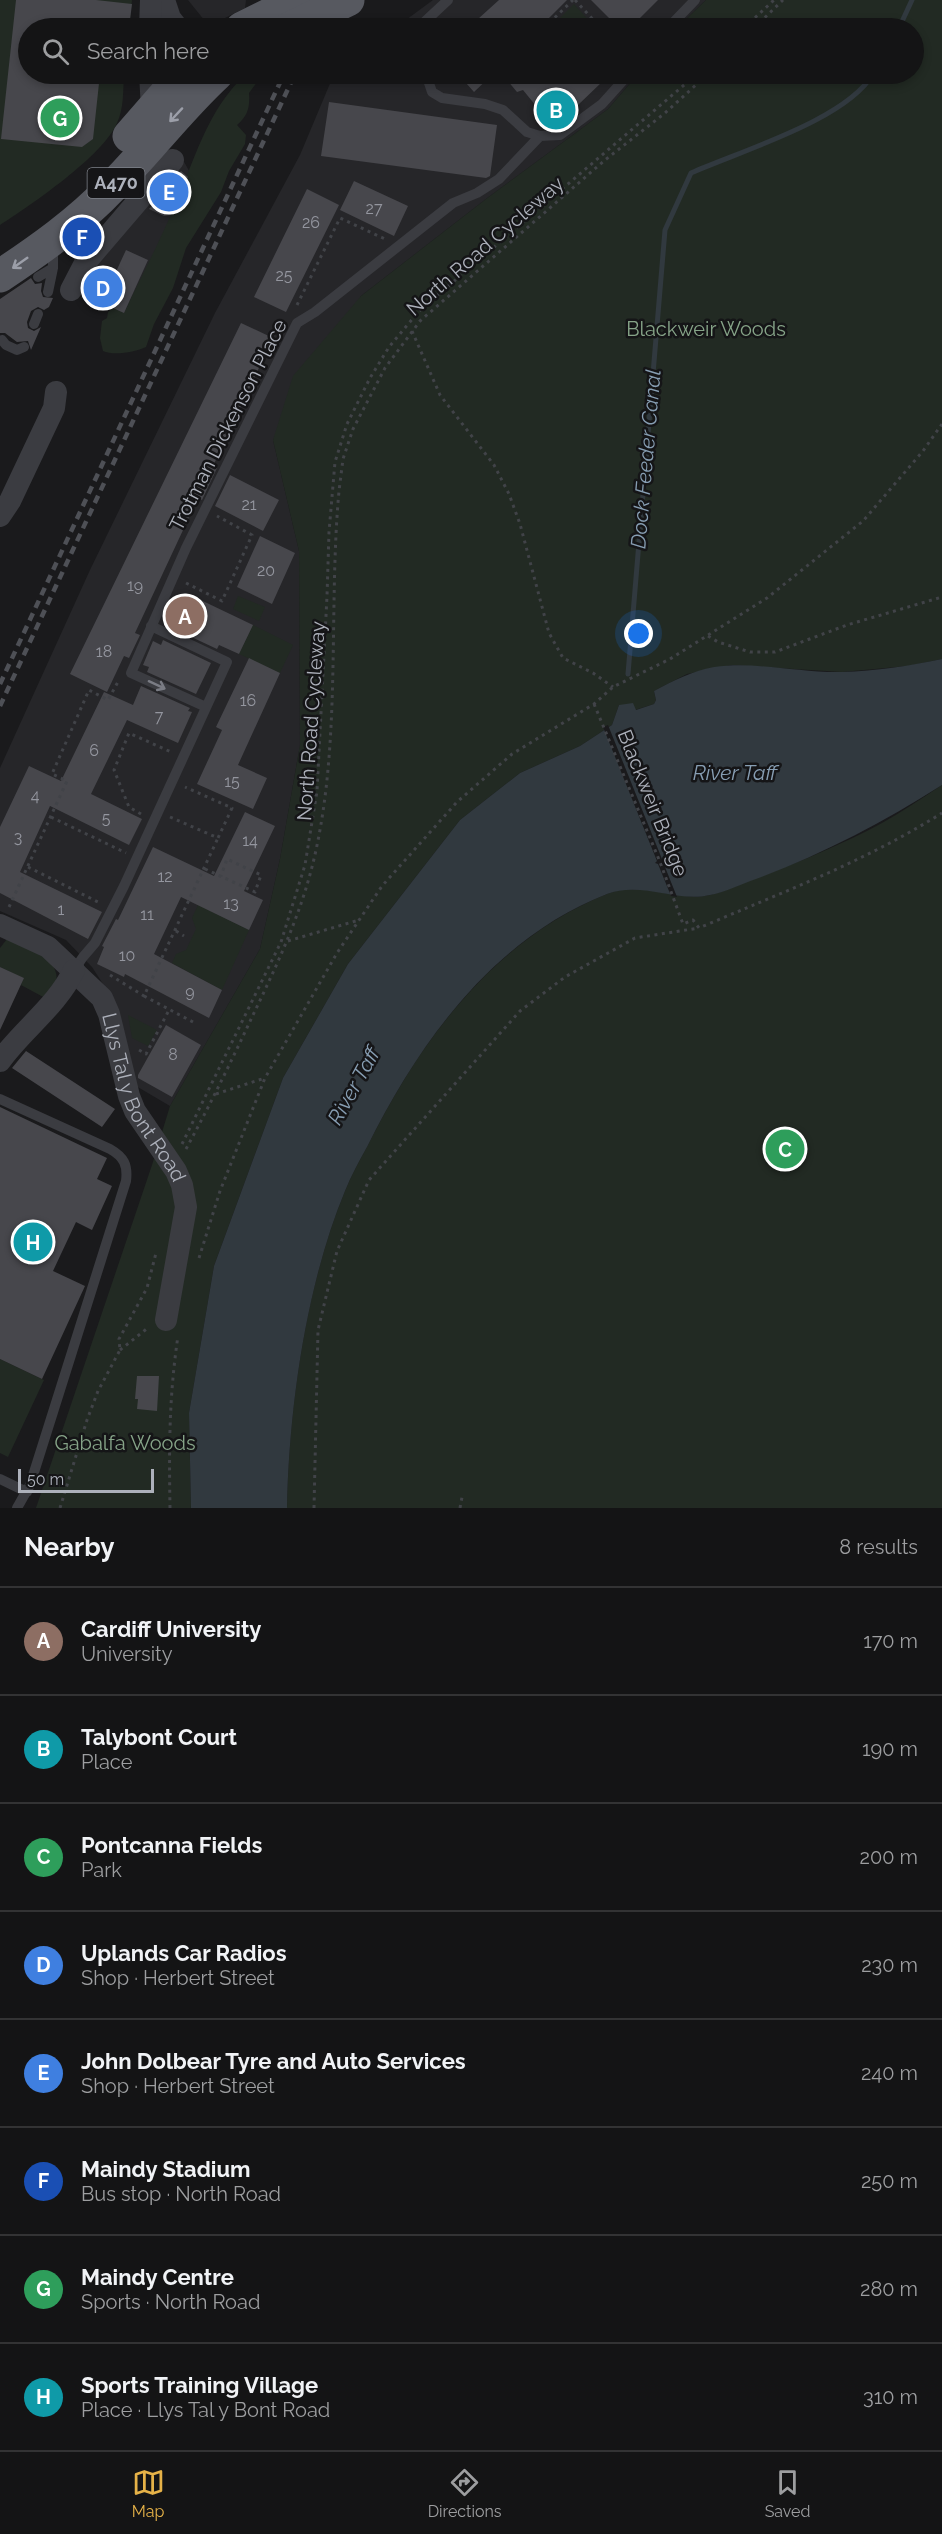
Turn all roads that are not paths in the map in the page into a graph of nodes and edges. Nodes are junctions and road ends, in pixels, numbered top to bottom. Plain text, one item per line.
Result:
1 (151, 0) edge
2 (164, 0) edge
3 (299, 0) edge
4 (348, 0) edge
5 (448, 0) edge
6 (695, 0) edge
7 (150, 18) edge
8 (170, 18) edge
9 (266, 18) edge
10 (271, 18) edge
11 (429, 18) edge
12 (678, 18) edge
13 (151, 84) edge
14 (174, 84) edge
15 (206, 84) edge
16 (429, 84) edge
17 (620, 84) edge
18 (152, 108) junction
19 (540, 136) junction
20 (173, 160) dead end
21 (121, 198) junction
22 (0, 249) edge
23 (53, 253) junction
24 (0, 276) edge
25 (45, 284) dead end
26 (71, 290) dead end
27 (2, 340) edge
28 (24, 347) dead end
29 (56, 392) dead end
30 (0, 516) edge
31 (151, 626) junction
32 (206, 707) junction
33 (0, 925) edge
34 (74, 970) junction
35 (0, 1061) edge
36 (0, 1099) edge
37 (173, 1326) road end
38 (0, 1479) edge
39 (27, 1492) junction
40 (17, 1508) edge

1 - 7 street
2 - 8 street
3 - 9 main road
4 - 10 main road, bridge
5 - 11 lane
6 - 12 lane
13 - 18 street
14 - 18 main road, A470
15 -> 21 main road, A470
16 - 19 lane
17 - 19 lane
18 - 22 main road, A470
19 - 31 lane, Trotman Dickenson Place
20 - 21 street
21 - 23 main road, A470
21 - 26 street
23 -> 24 main road, A470
23 - 25 lane
27 - 28 lane
29 - 30 street
31 -> 32 lane, Trotman Dickenson Place
31 - 32 lane
32 - 34 lane
33 - 34 street, Llys Tal y Bont Road
34 - 35 street
34 - 37 street, Llys Tal y Bont Road
36 - 39 lane
38 - 39 lane
39 - 40 lane

